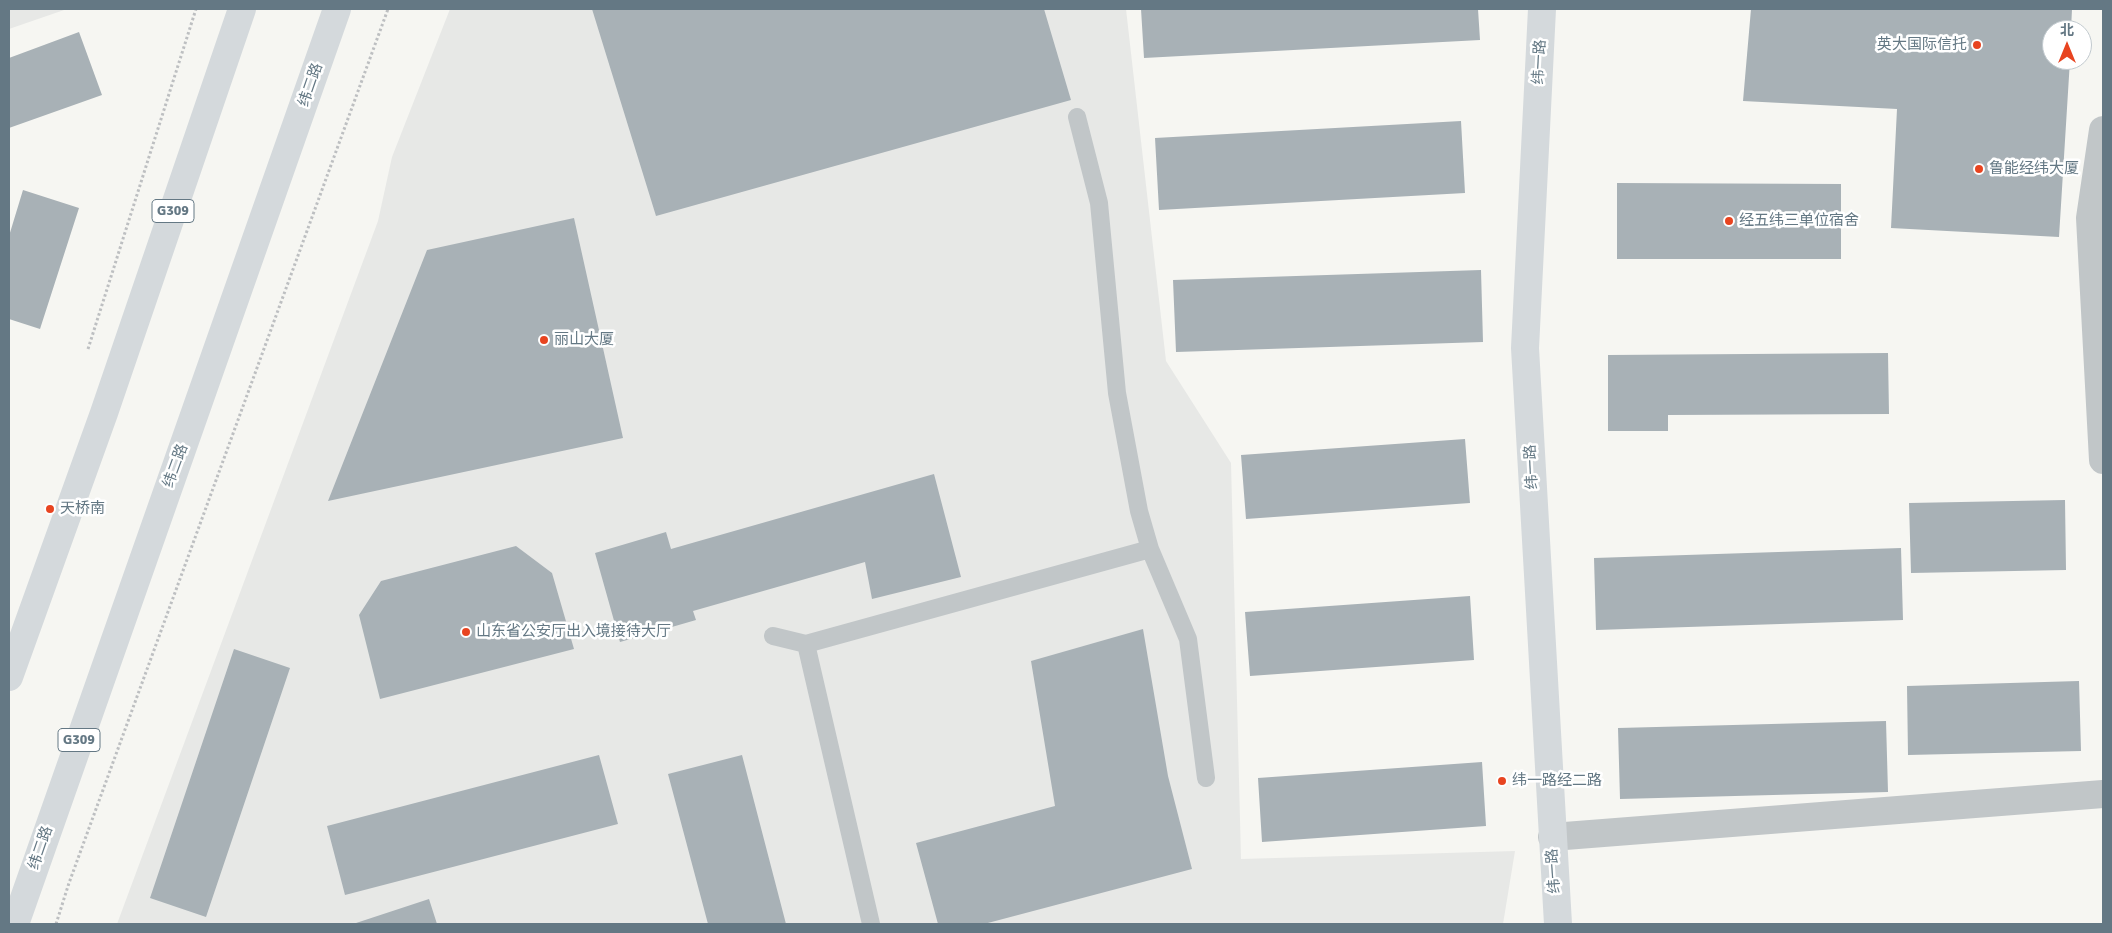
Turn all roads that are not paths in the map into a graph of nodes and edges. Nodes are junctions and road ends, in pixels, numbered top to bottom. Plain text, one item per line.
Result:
1 (242, 9) edge
2 (337, 9) edge
3 (1542, 9) edge
4 (1077, 117) dead end
5 (2103, 130) edge
6 (2097, 218) edge
7 (2103, 460) edge
8 (1150, 550) junction
9 (773, 636) dead end
10 (806, 644) junction
11 (9, 677) edge
12 (1206, 778) dead end
13 (2103, 794) edge
14 (1552, 837) junction
15 (15, 924) edge
16 (871, 924) edge
17 (1558, 924) edge

1 - 11 main road, G309
2 - 15 main road, 纬二路 / G309
3 - 14 main road, 纬一路
4 - 8 lane
5 - 6 street
6 - 7 street
8 - 10 lane
8 - 12 lane
9 - 10 lane
10 - 16 lane
13 - 14 street
14 - 17 main road, 纬一路

